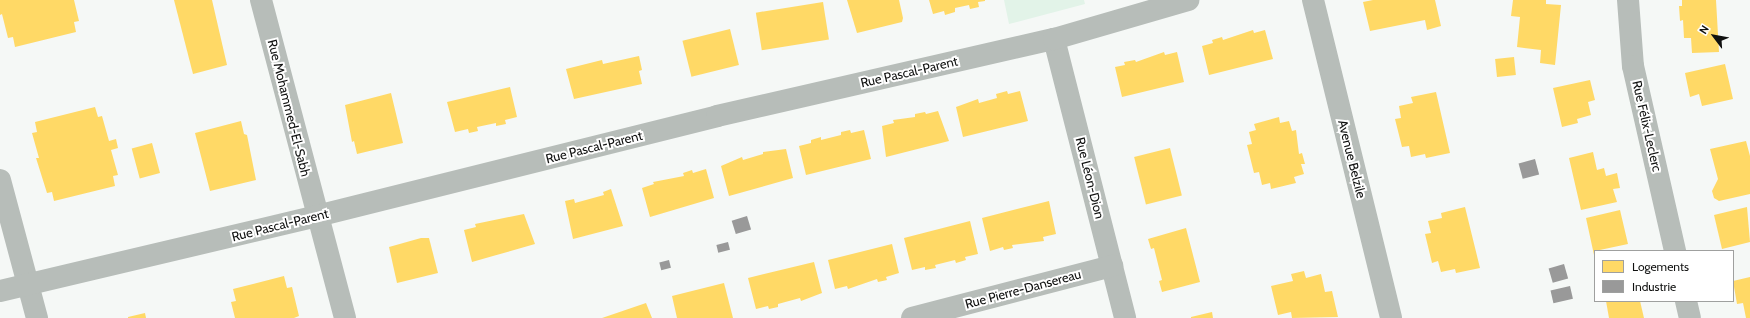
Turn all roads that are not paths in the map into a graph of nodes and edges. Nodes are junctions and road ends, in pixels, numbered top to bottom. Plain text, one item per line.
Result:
1 (261, 0) edge
2 (1188, 0) edge
3 (1313, 0) edge
4 (1628, 0) edge
5 (1054, 39) junction
6 (0, 180) edge
7 (317, 216) junction
8 (1675, 250) edge
9 (1112, 266) junction
10 (29, 286) junction
11 (0, 291) edge
12 (1686, 302) edge
13 (37, 318) edge
14 (345, 318) edge
15 (912, 318) edge
16 (1125, 318) edge
17 (1391, 318) edge
18 (1690, 318) edge

1 - 7 street, Rue Mohammed-El-Sabh
2 - 5 street, Rue Pascal-Parent
3 - 17 street, Avenue Belzile
4 - 8 street, Rue Félix-Leclerc
5 - 7 street, Rue Pascal-Parent
5 - 9 street, Rue Léon-Dion
6 - 10 street
7 - 10 street, Rue Pascal-Parent
7 - 14 street
9 - 15 street, Rue Pierre-Dansereau
9 - 16 street, Rue Léon-Dion
10 - 11 street, Rue Pascal-Parent
10 - 13 street
12 - 18 street

